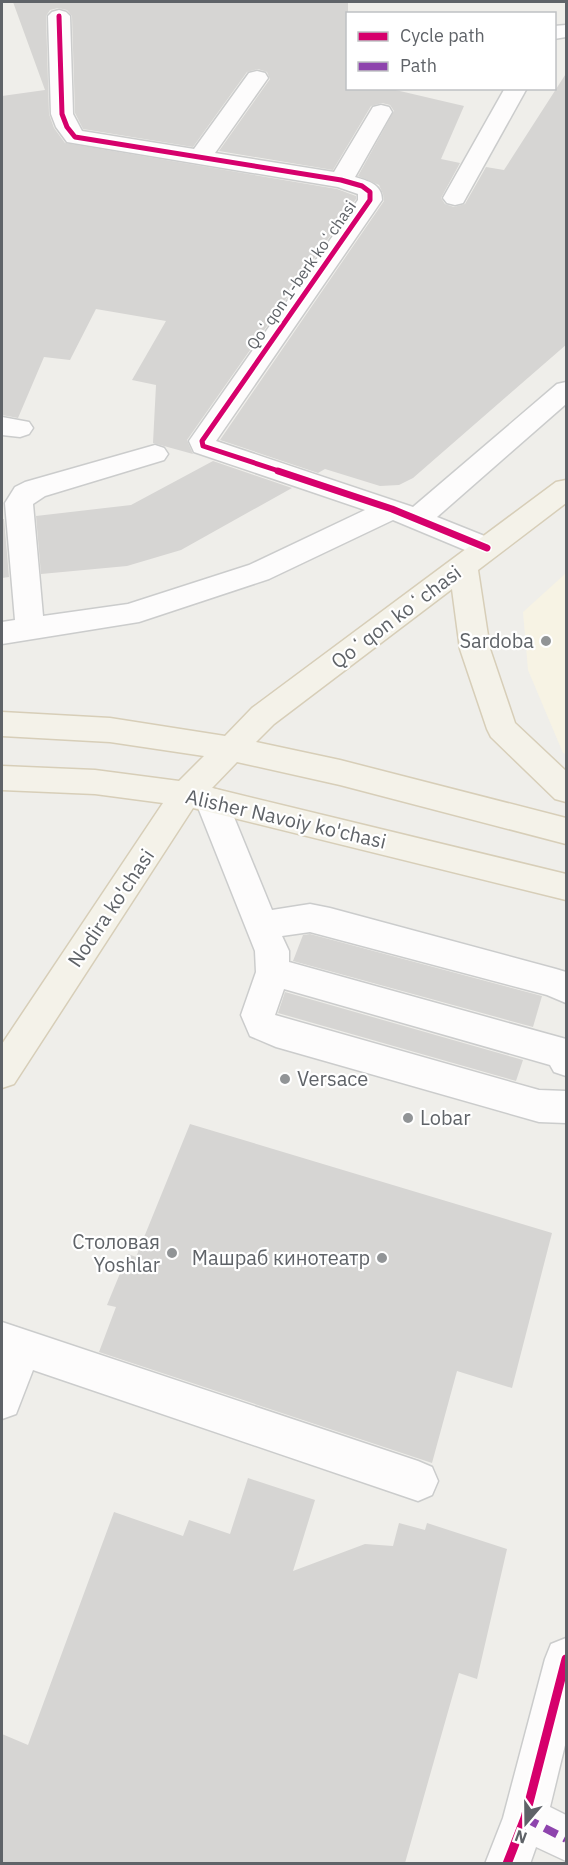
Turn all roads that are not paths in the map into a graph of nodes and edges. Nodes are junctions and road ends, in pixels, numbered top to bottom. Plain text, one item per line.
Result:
1 (59, 16) dead end
2 (257, 78) dead end
3 (515, 90) edge
4 (381, 112) dead end
5 (200, 157) junction
6 (341, 180) junction
7 (455, 198) dead end
8 (567, 390) edge
9 (155, 454) dead end
10 (567, 489) edge
11 (404, 514) junction
12 (487, 548) junction
13 (463, 566) junction
14 (30, 628) junction
15 (2, 633) edge
16 (2, 724) edge
17 (230, 749) junction
18 (2, 777) edge
19 (567, 790) edge
20 (199, 797) junction
21 (567, 831) edge
22 (567, 887) edge
23 (261, 925) junction
24 (273, 972) junction
25 (567, 989) edge
26 (565, 1051) edge
27 (2, 1073) edge
28 (567, 1107) edge
29 (12, 1344) edge
30 (2, 1400) edge
31 (418, 1481) dead end
32 (567, 1659) edge
33 (525, 1818) junction
34 (567, 1839) edge
35 (507, 1863) edge

1 - 5 street, Qoʻqon 1-berk koʻchasi
2 - 5 street
3 - 7 street
4 - 6 street
5 - 6 street, Qoʻqon 1-berk koʻchasi
6 - 11 street, Qoʻqon 1-berk koʻchasi
8 - 11 street
9 - 14 street
10 - 12 main road, Qoʻqon koʻchasi
11 - 12 street, Qoʻqon 1-berk koʻchasi
11 - 14 street
12 - 13 main road, Qoʻqon koʻchasi
13 - 17 main road, Qoʻqon koʻchasi
13 - 19 main road
14 - 15 street
16 - 17 main road
17 - 20 main road, Nodira ko'chasi
17 - 21 main road
18 - 20 main road, Alisher Navoiy ko'chasi
20 - 22 main road, Alisher Navoiy ko'chasi
20 - 23 street
20 - 27 main road, Nodira ko'chasi
23 - 24 street
23 - 25 street
24 - 26 street
24 - 28 street
29 - 30 street
29 - 31 street
32 - 33 street
33 - 34 street
33 - 35 street

